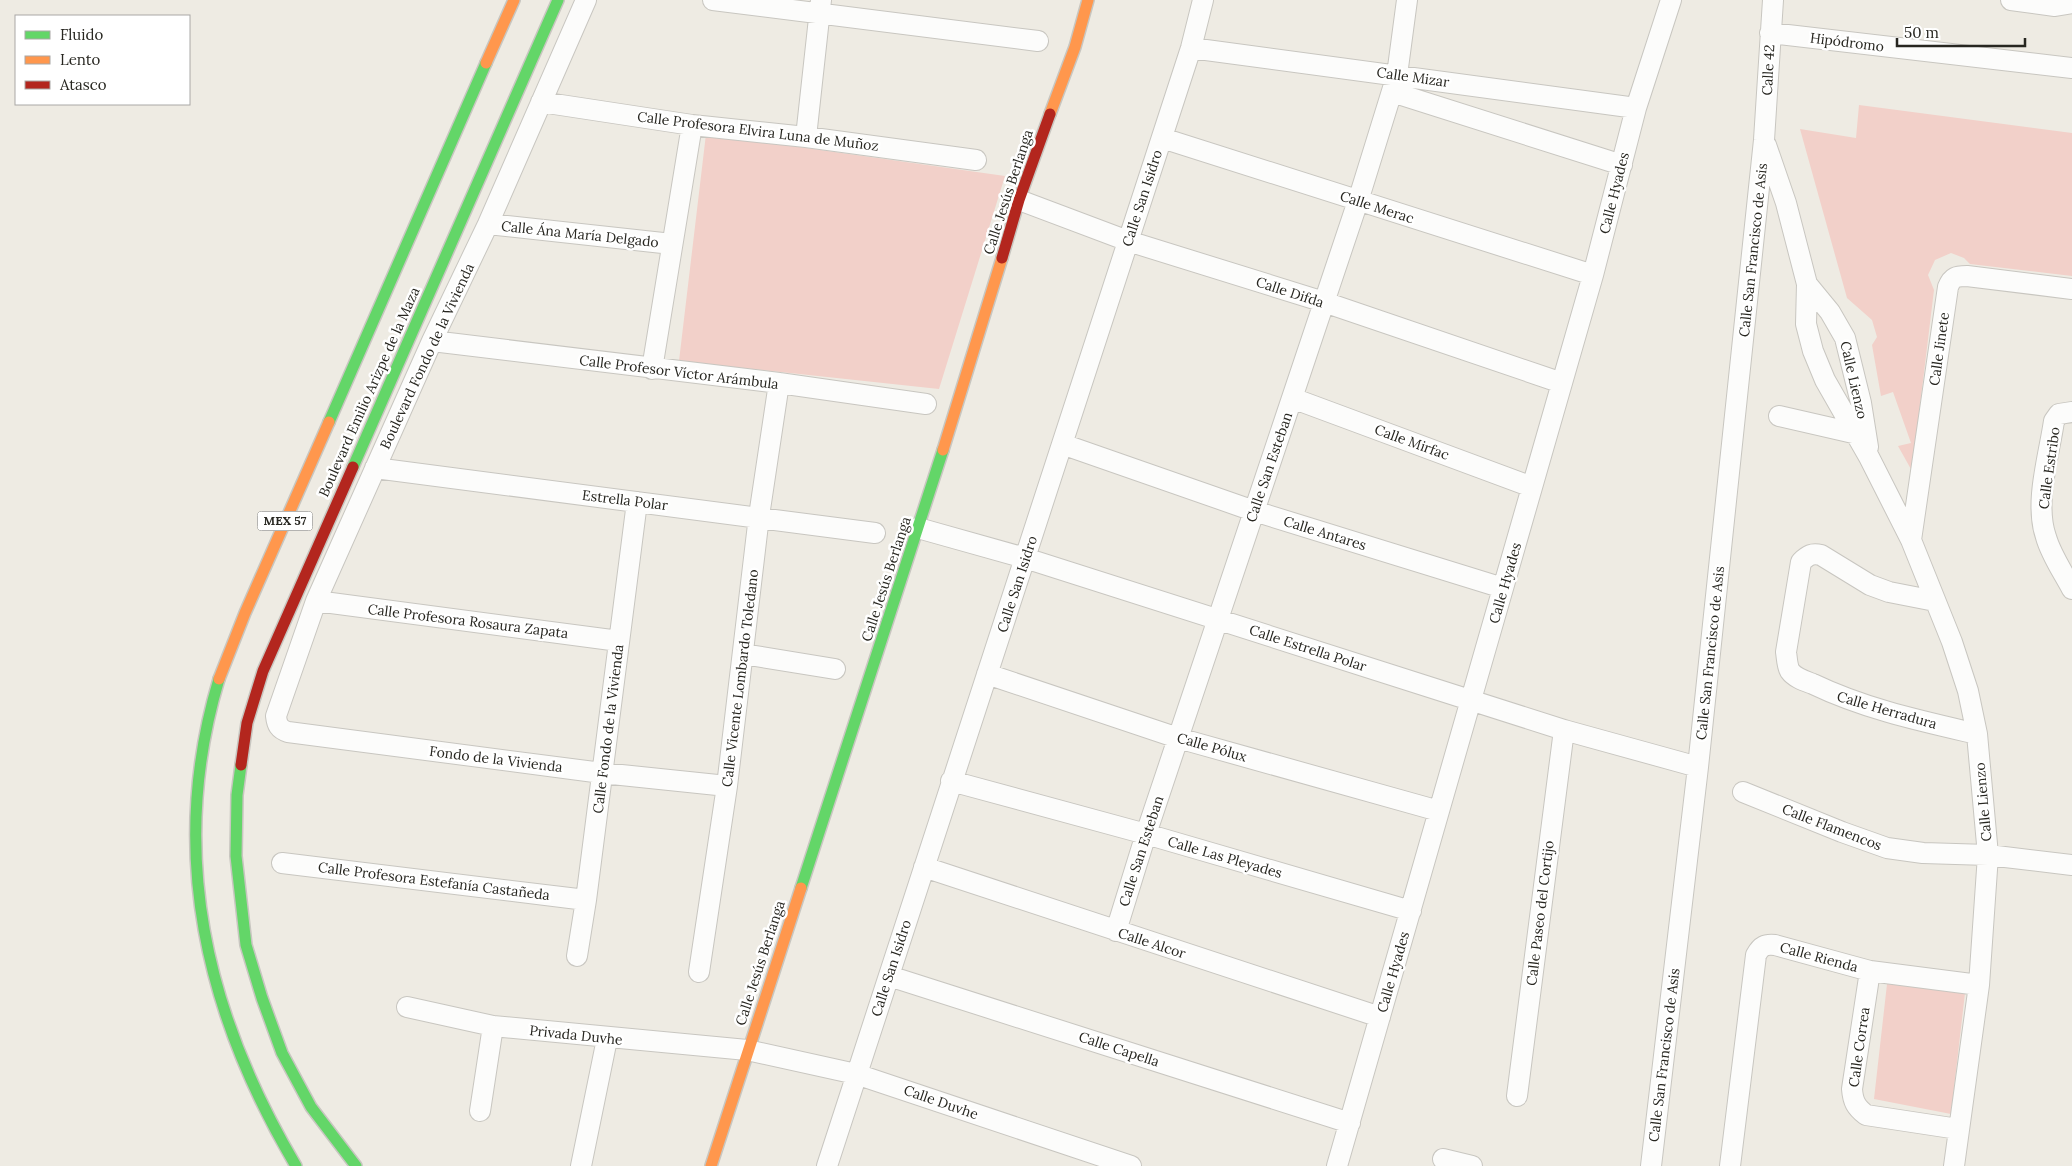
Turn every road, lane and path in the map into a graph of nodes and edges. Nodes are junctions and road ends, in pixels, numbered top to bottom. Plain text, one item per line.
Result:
1 (514, 0) edge
2 (558, 0) edge
3 (586, 0) edge
4 (714, 0) edge
5 (1088, 0) edge
6 (1203, 0) edge
7 (1407, 0) edge
8 (1671, 0) edge
9 (1772, 0) edge
10 (2011, 0) edge
11 (2072, 3) edge
12 (820, 7) edge
13 (1770, 33) junction
14 (1038, 41) dead end
15 (1191, 48) junction
16 (2072, 68) edge
17 (1394, 83) junction
18 (541, 102) junction
19 (1636, 108) junction
20 (692, 125) junction
21 (806, 136) junction
22 (1162, 138) junction
23 (1764, 140) junction
24 (976, 160) dead end
25 (1622, 165) junction
26 (1019, 200) junction
27 (1358, 201) junction
28 (488, 224) junction
29 (1128, 241) junction
30 (672, 244) junction
31 (1593, 275) junction
32 (1807, 284) junction
33 (2072, 289) edge
34 (1324, 302) junction
35 (432, 341) junction
36 (652, 368) junction
37 (1562, 383) junction
38 (778, 384) junction
39 (1292, 398) junction
40 (926, 404) dead end
41 (2072, 412) edge
42 (1779, 416) dead end
43 (1861, 435) junction
44 (1062, 444) junction
45 (375, 468) junction
46 (1532, 487) junction
47 (637, 502) junction
48 (1254, 511) junction
49 (759, 516) junction
50 (918, 528) junction
51 (876, 533) dead end
52 (1911, 540) junction
53 (1025, 558) junction
54 (1504, 588) junction
55 (2072, 589) edge
56 (1935, 600) junction
57 (316, 601) junction
58 (1218, 619) junction
59 (619, 641) junction
60 (743, 654) junction
61 (835, 669) dead end
62 (987, 674) junction
63 (1471, 701) junction
64 (276, 716) joint
65 (1564, 730) junction
66 (1977, 734) junction
67 (1178, 738) junction
68 (1698, 767) junction
69 (602, 773) junction
70 (951, 782) junction
71 (727, 786) junction
72 (1743, 792) dead end
73 (1439, 811) junction
74 (1146, 834) junction
75 (1988, 855) junction
76 (282, 863) dead end
77 (2072, 865) edge
78 (924, 867) junction
79 (586, 900) junction
80 (1410, 911) junction
81 (1116, 931) junction
82 (577, 956) dead end
83 (1870, 971) junction
84 (699, 972) dead end
85 (889, 976) junction
86 (1979, 985) junction
87 (407, 1007) dead end
88 (1380, 1017) junction
89 (493, 1026) junction
90 (607, 1038) junction
91 (747, 1050) junction
92 (856, 1074) junction
93 (1517, 1096) dead end
94 (480, 1112) dead end
95 (1350, 1123) junction
96 (1958, 1129) junction
97 (1444, 1159) dead end
98 (296, 1166) edge
99 (356, 1166) edge
100 (581, 1166) edge
101 (711, 1166) edge
102 (827, 1166) edge
103 (1131, 1166) edge
104 (1337, 1166) edge
105 (1472, 1166) edge
106 (1651, 1166) edge
107 (1730, 1166) edge
108 (1954, 1166) edge

1 - 98 main road, Boulevard Emilio Arizpe de la Maza / MEX 57
2 - 99 main road, Boulevard Emilio Arizpe de la Maza / MEX 57
3 - 18 street, Boulevard Fondo de la Vivienda
4 - 12 street
5 - 26 main road, Calle Jesús Berlanga
6 - 15 street, Calle San Isidro
7 - 17 street, Calle San Esteban
8 - 19 street, Calle Hyades
9 - 13 street, Calle 42
10 - 11 street
12 - 14 street
12 - 21 street
13 - 16 street, Hipódromo
13 - 23 street, Calle 42
15 - 17 street, Calle Mizar
15 - 22 street, Calle San Isidro
17 - 19 street, Calle Mizar
17 - 25 street, Calle Mizar
17 - 27 street, Calle San Esteban
18 - 20 street, Calle Profesora Elvira Luna de Muñoz
18 - 28 street, Boulevard Fondo de la Vivienda
19 - 25 street, Calle Hyades
20 - 21 street, Calle Profesora Elvira Luna de Muñoz
20 - 30 street
21 - 24 street, Calle Profesora Elvira Luna de Muñoz
22 - 27 street, Calle Merac
22 - 29 street, Calle San Isidro
23 - 32 street, Calle Lienzo
23 - 68 street, Calle San Francisco de Asis
25 - 31 street, Calle Hyades
26 - 29 street, Calle Difda
26 - 50 main road, Calle Jesús Berlanga
27 - 31 street, Calle Merac
27 - 34 street, Calle San Esteban
28 - 30 street, Calle Ána María Delgado
28 - 35 street, Boulevard Fondo de la Vivienda
29 - 34 street, Calle Difda
29 - 44 street, Calle San Isidro
30 - 36 street
31 - 37 street, Calle Hyades
32 - 43 street, Calle Lienzo
32 - 43 street, Calle Lienzo
33 - 52 street, Calle Jinete
34 - 37 street, Calle Difda
34 - 39 street, Calle San Esteban
35 - 36 street, Calle Profesor Víctor Arámbula
35 - 45 street, Boulevard Fondo de la Vivienda
36 - 38 street, Calle Profesor Víctor Arámbula
37 - 46 street, Calle Hyades
38 - 40 street, Calle Profesor Víctor Arámbula
38 - 49 street, Calle Vicente Lombardo Toledano
39 - 46 street, Calle Mirfac
39 - 48 street, Calle San Esteban
41 - 55 street, Calle Estribo
42 - 43 street
43 - 52 street, Calle Lienzo
44 - 48 street, Calle Antares
44 - 53 street, Calle San Isidro
45 - 47 street, Estrella Polar
45 - 57 street, Boulevard Fondo de la Vivienda
46 - 54 street, Calle Hyades
47 - 49 street, Estrella Polar
47 - 59 street, Calle Fondo de la Vivienda
48 - 54 street, Calle Antares
48 - 58 street, Calle San Esteban
49 - 51 street, Estrella Polar
49 - 60 street, Calle Vicente Lombardo Toledano
50 - 53 street, Calle Estrella Polar
50 - 91 main road, Calle Jesús Berlanga
52 - 56 street, Calle Lienzo
53 - 58 street, Calle Estrella Polar
53 - 62 street, Calle San Isidro
54 - 63 street, Calle Hyades
56 - 66 street, Calle Lienzo
56 - 66 street, Calle Herradura
57 - 59 street, Calle Profesora Rosaura Zapata
57 - 64 street, Boulevard Fondo de la Vivienda
58 - 63 street, Calle Estrella Polar
58 - 67 street, Calle San Esteban
59 - 69 street, Calle Fondo de la Vivienda
60 - 61 street
60 - 71 street, Calle Vicente Lombardo Toledano
62 - 67 street, Calle Pólux
62 - 70 street, Calle San Isidro
63 - 65 street, Calle Estrella Polar
63 - 73 street, Calle Hyades
64 - 69 street, Fondo de la Vivienda
65 - 68 street, Calle Estrella Polar
65 - 93 street, Calle Paseo del Cortijo
66 - 75 street, Calle Lienzo
67 - 73 street, Calle Pólux
67 - 74 street, Calle San Esteban
68 - 106 street, Calle San Francisco de Asis
69 - 71 street, Fondo de la Vivienda
69 - 79 street, Calle Fondo de la Vivienda
70 - 74 street, Calle Las Pleyades
70 - 78 street, Calle San Isidro
71 - 84 street, Calle Vicente Lombardo Toledano
72 - 75 street, Calle Flamencos
73 - 80 street, Calle Hyades
74 - 80 street, Calle Las Pleyades
74 - 81 street, Calle San Esteban
75 - 77 street, Calle Flamencos
75 - 86 street, Calle Lienzo
76 - 79 street, Calle Profesora Estefanía Castañeda
78 - 81 street, Calle Alcor
78 - 85 street, Calle San Isidro
79 - 82 street, Calle Fondo de la Vivienda
80 - 88 street, Calle Hyades
81 - 88 street, Calle Alcor
83 - 86 street, Calle Rienda
83 - 96 street, Calle Correa
83 - 107 street, Calle Rienda
85 - 92 street, Calle San Isidro
85 - 95 street, Calle Capella
86 - 96 street, Calle Lienzo
87 - 89 street, Privada Duvhe
88 - 95 street, Calle Hyades
89 - 90 street, Privada Duvhe
89 - 94 street
90 - 91 street, Privada Duvhe
90 - 100 street
91 - 92 street, Calle Duvhe
91 - 101 main road, Calle Jesús Berlanga
92 - 102 street, Calle San Isidro
92 - 103 street, Calle Duvhe
95 - 104 street, Calle Hyades
96 - 108 street, Calle Lienzo
97 - 105 street

